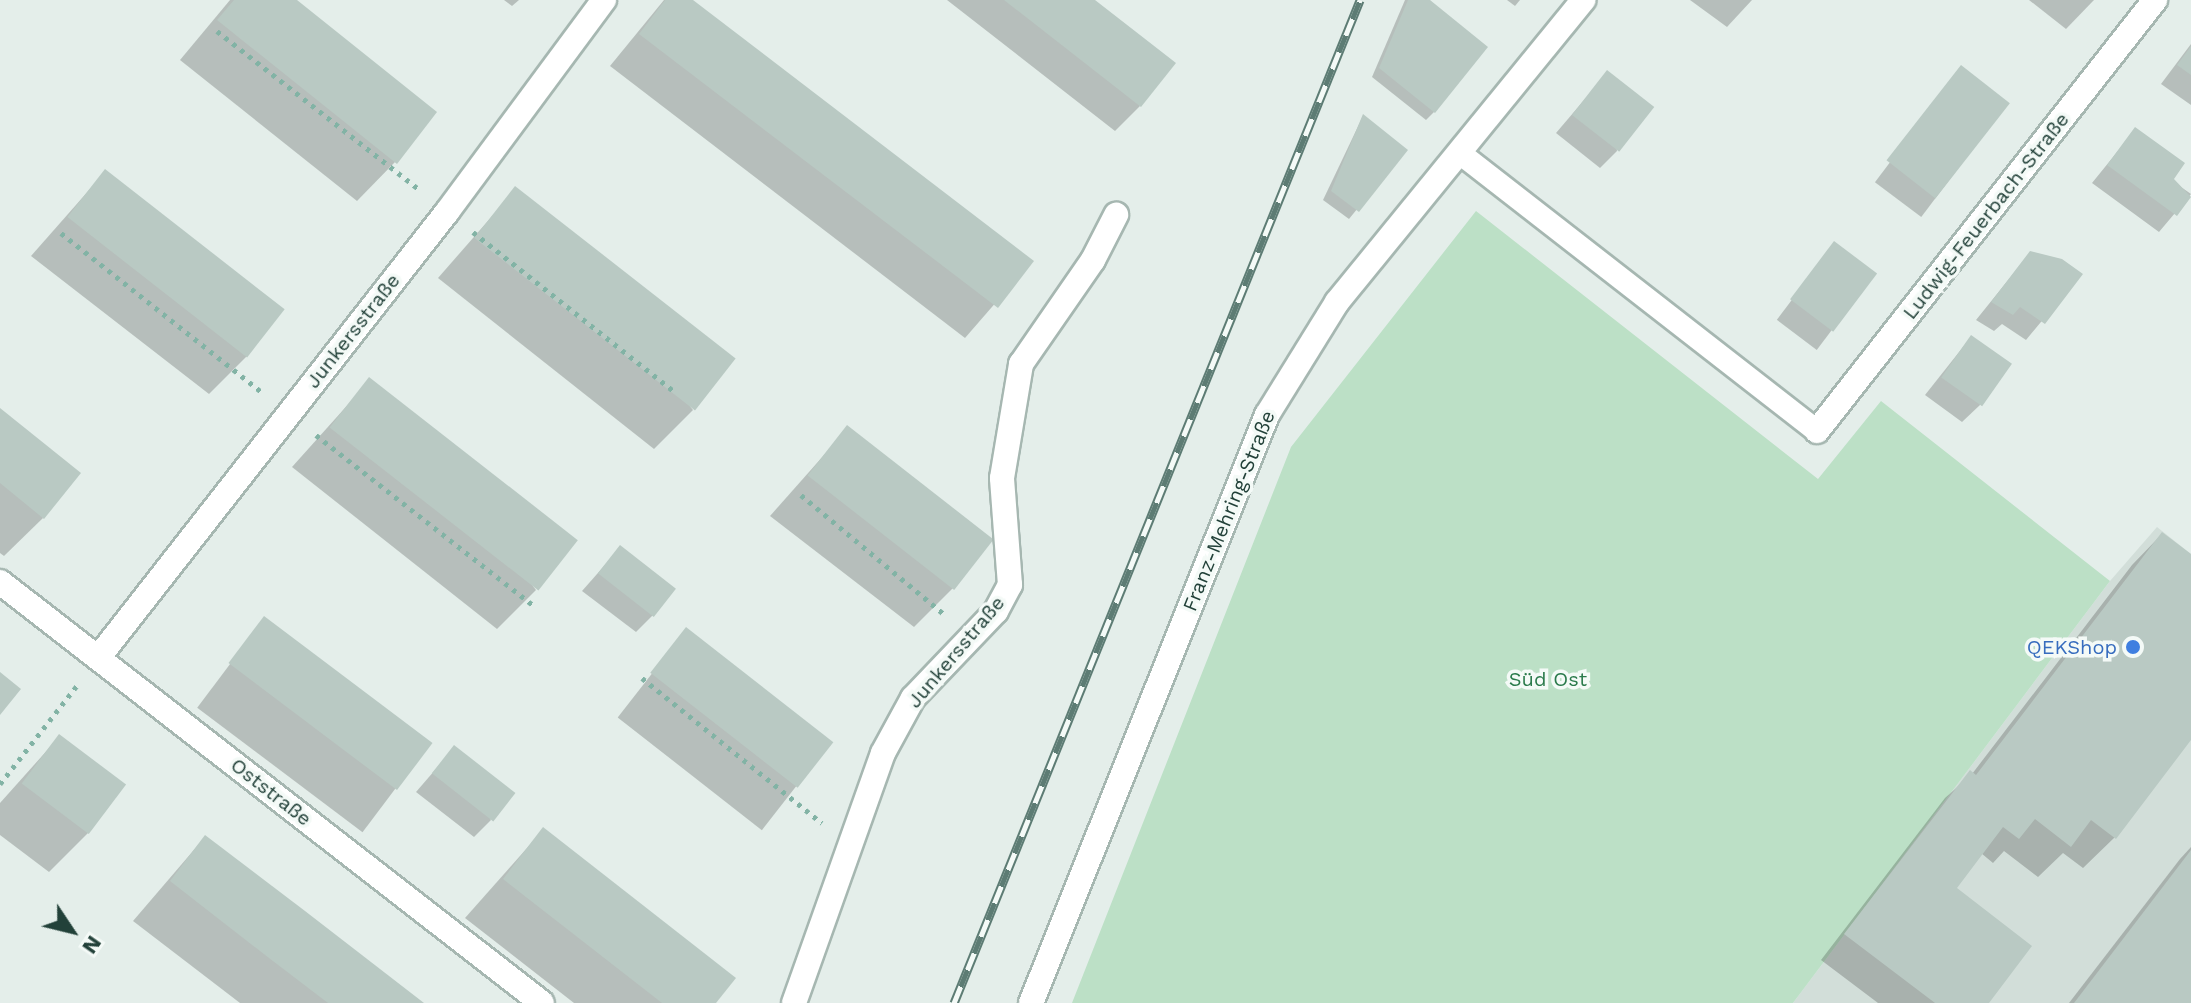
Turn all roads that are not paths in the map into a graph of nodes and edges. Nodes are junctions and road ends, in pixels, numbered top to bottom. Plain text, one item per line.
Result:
1 (604, 0) edge
2 (1583, 0) edge
3 (2155, 0) edge
4 (1461, 154) junction
5 (1116, 215) dead end
6 (1817, 431) joint
7 (0, 582) edge
8 (98, 658) junction
9 (542, 1003) edge
10 (794, 1003) edge
11 (1031, 1003) edge

1 - 8 street, Junkersstraße
2 - 4 street, Franz-Mehring-Straße
3 - 6 street, Ludwig-Feuerbach-Straße
4 - 6 lane
4 - 11 street, Franz-Mehring-Straße
5 - 10 street, Junkersstraße
7 - 8 street, Oststraße
8 - 9 street, Oststraße

